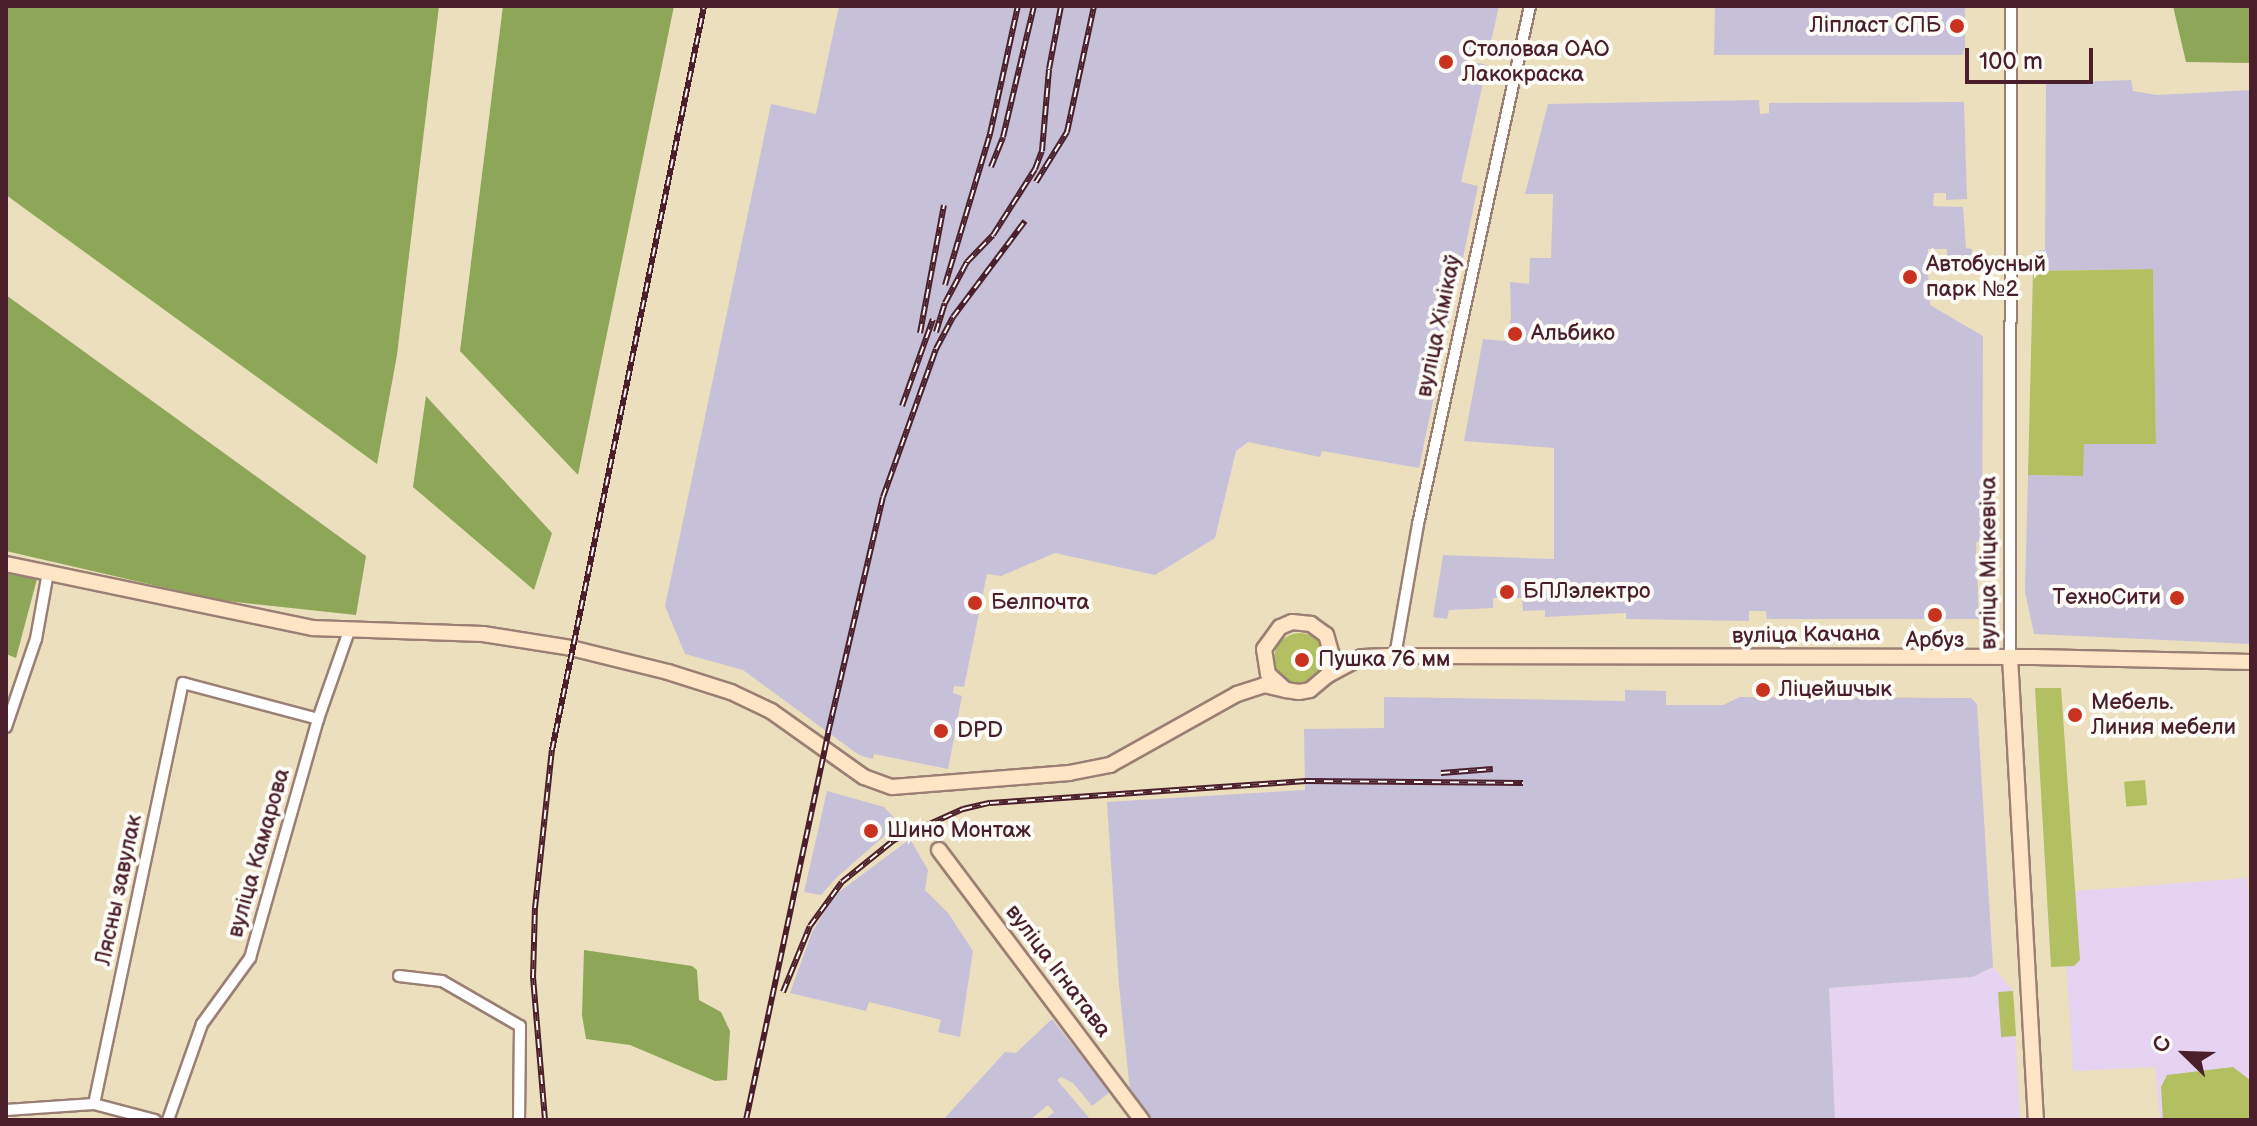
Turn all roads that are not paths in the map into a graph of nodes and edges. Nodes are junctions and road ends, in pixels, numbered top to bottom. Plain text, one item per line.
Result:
1 (1530, 6) edge
2 (2011, 6) edge
3 (6, 564) edge
4 (48, 572) junction
5 (349, 631) junction
6 (1330, 642) junction
7 (1395, 656) junction
8 (1362, 657) junction
9 (2010, 657) junction
10 (2251, 662) edge
11 (1265, 667) junction
12 (1328, 675) junction
13 (1286, 690) junction
14 (1237, 694) junction
15 (318, 719) junction
16 (6, 727) edge
17 (939, 850) dead end
18 (399, 976) dead end
19 (94, 1104) junction
20 (6, 1110) edge
21 (155, 1120) edge
22 (168, 1120) edge
23 (519, 1120) edge
24 (1142, 1120) edge
25 (2036, 1120) edge

1 - 7 street, вуліца Хімікаў
2 - 9 street, вуліца Міцкевіча
3 - 4 main road, вуліца Качана
4 - 5 main road, вуліца Качана
4 - 16 street
5 - 14 main road, вуліца Качана
5 - 15 street, вуліца Камарова
6 - 8 main road, вуліца Качана
6 - 11 main road, вуліца Качана
6 - 12 main road
7 - 8 main road, вуліца Качана
7 - 9 main road, вуліца Качана
8 - 12 main road, вуліца Качана
9 - 10 main road, вуліца Качана
9 - 25 main road, вуліца Міцкевіча
11 - 13 main road
11 - 14 main road, вуліца Качана
12 - 13 main road, вуліца Качана
13 - 14 main road, вуліца Качана
15 - 19 street, Лясны завулак
15 - 22 street, вуліца Камарова
17 - 24 main road, вуліца Ігнатава
18 - 23 street
19 - 20 street
19 - 21 street

